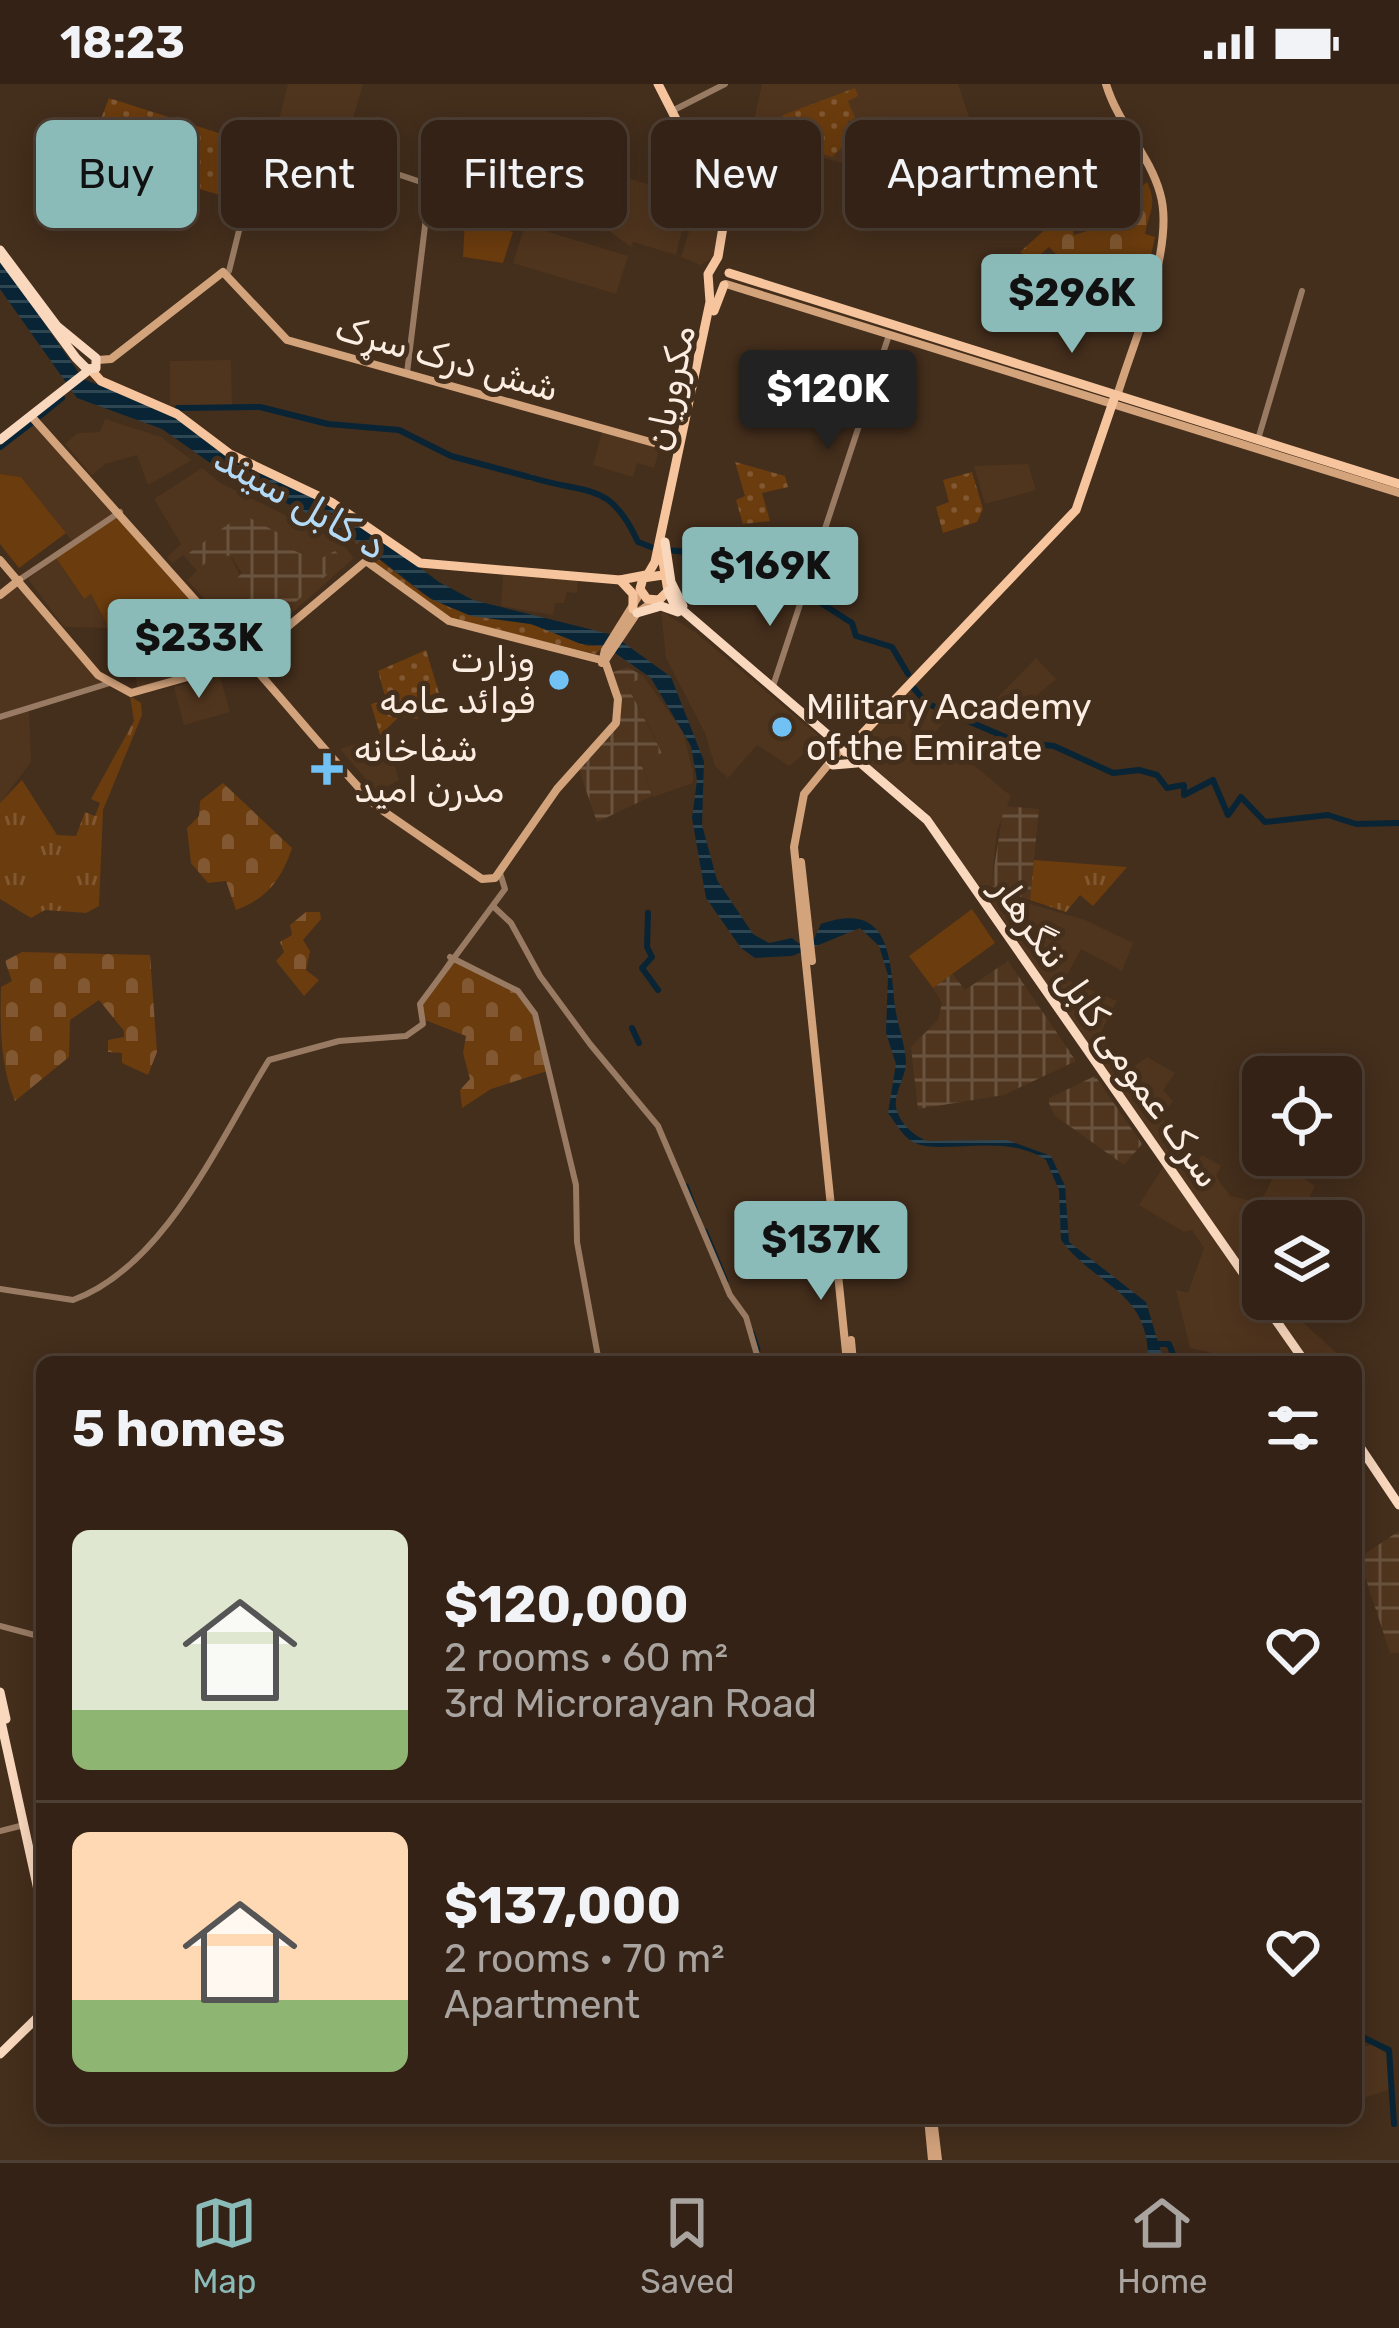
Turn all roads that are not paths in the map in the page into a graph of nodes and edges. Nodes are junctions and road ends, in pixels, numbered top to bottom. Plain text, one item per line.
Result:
1 (660, 84) edge
2 (724, 84) edge
3 (1105, 84) edge
4 (673, 110) junction
5 (397, 176) edge
6 (241, 228) edge
7 (0, 252) edge
8 (712, 267) junction
9 (228, 273) junction
10 (728, 278) junction
11 (710, 283) junction
12 (1302, 291) dead end
13 (889, 334) junction
14 (89, 366) junction
15 (407, 376) junction
16 (66, 386) junction
17 (1113, 397) junction
18 (32, 415) junction
19 (0, 436) edge
20 (1259, 436) junction
21 (679, 450) junction
22 (1399, 486) edge
23 (119, 512) junction
24 (662, 541) junction
25 (0, 556) edge
26 (647, 574) junction
27 (663, 575) junction
28 (19, 580) junction
29 (620, 580) junction
30 (641, 590) junction
31 (0, 593) edge
32 (662, 597) junction
33 (635, 611) junction
34 (684, 613) junction
35 (605, 657) junction
36 (250, 660) junction
37 (110, 683) junction
38 (773, 686) junction
39 (0, 717) edge
40 (830, 739) junction
41 (844, 748) junction
42 (831, 763) junction
43 (857, 763) junction
44 (498, 871) junction
45 (494, 907) junction
46 (450, 957) junction
47 (0, 1289) edge
48 (598, 1356) edge
49 (758, 1356) edge
50 (849, 1356) edge
51 (1299, 1356) edge
52 (1299, 1356) edge
53 (1362, 1447) edge
54 (1399, 1500) edge
55 (0, 1626) edge
56 (36, 1635) edge
57 (0, 1692) edge
58 (0, 1717) edge
59 (20, 1826) dead end
60 (0, 1831) edge
61 (36, 1855) edge
62 (36, 1881) edge
63 (36, 2015) edge
64 (0, 2050) edge
65 (932, 2124) edge
66 (935, 2160) edge

1 - 4 main road
2 - 4 street
3 - 17 main road
4 - 8 main road
4 - 10 main road, مکروریان
5 - 15 street
6 - 9 street
7 - 14 highway
8 - 10 main road
8 - 11 main road
9 - 14 main road
9 - 15 main road, شش درک سړک
10 - 11 main road
10 - 13 main road
10 - 17 main road
10 - 24 main road, مکروریان
11 - 21 main road
12 - 20 street
13 - 17 main road
13 - 38 street
14 - 16 highway
14 - 29 main road
15 - 21 main road, شش درک سړک
16 - 18 highway
16 - 19 highway
17 - 20 main road
17 - 22 main road
17 - 41 main road
18 - 19 highway
18 - 23 main road
20 - 22 main road
21 - 24 main road
23 - 28 street
23 - 36 main road
24 - 26 main road
24 - 27 main road, مکروریان
24 - 29 main road
24 - 34 highway
25 - 28 main road
26 - 27 main road
26 - 29 main road
26 - 30 main road
27 - 32 main road
28 - 31 main road
28 - 37 main road
29 - 30 main road
29 - 33 main road
30 - 32 main road
30 - 33 main road
32 - 33 main road
32 - 34 highway
33 - 34 highway
33 - 35 main road
34 - 38 highway
34 - 40 highway
35 - 36 main road
35 - 36 main road
35 - 44 main road
36 - 37 main road
36 - 44 main road
37 - 39 street
38 - 41 highway
40 - 41 highway
40 - 42 highway
41 - 42 main road
41 - 43 highway, سرک عمومی کابل ننگرهار
41 - 51 highway, سرک عمومی کابل ننگرهار
42 - 43 highway
42 - 50 main road
43 - 52 highway, سرک عمومی کابل ننگرهار
44 - 45 street
45 - 46 street
45 - 49 street
46 - 47 street
46 - 48 street
53 - 54 highway
55 - 56 street
57 - 61 highway
58 - 62 highway
59 - 60 street
63 - 64 highway
65 - 66 main road

